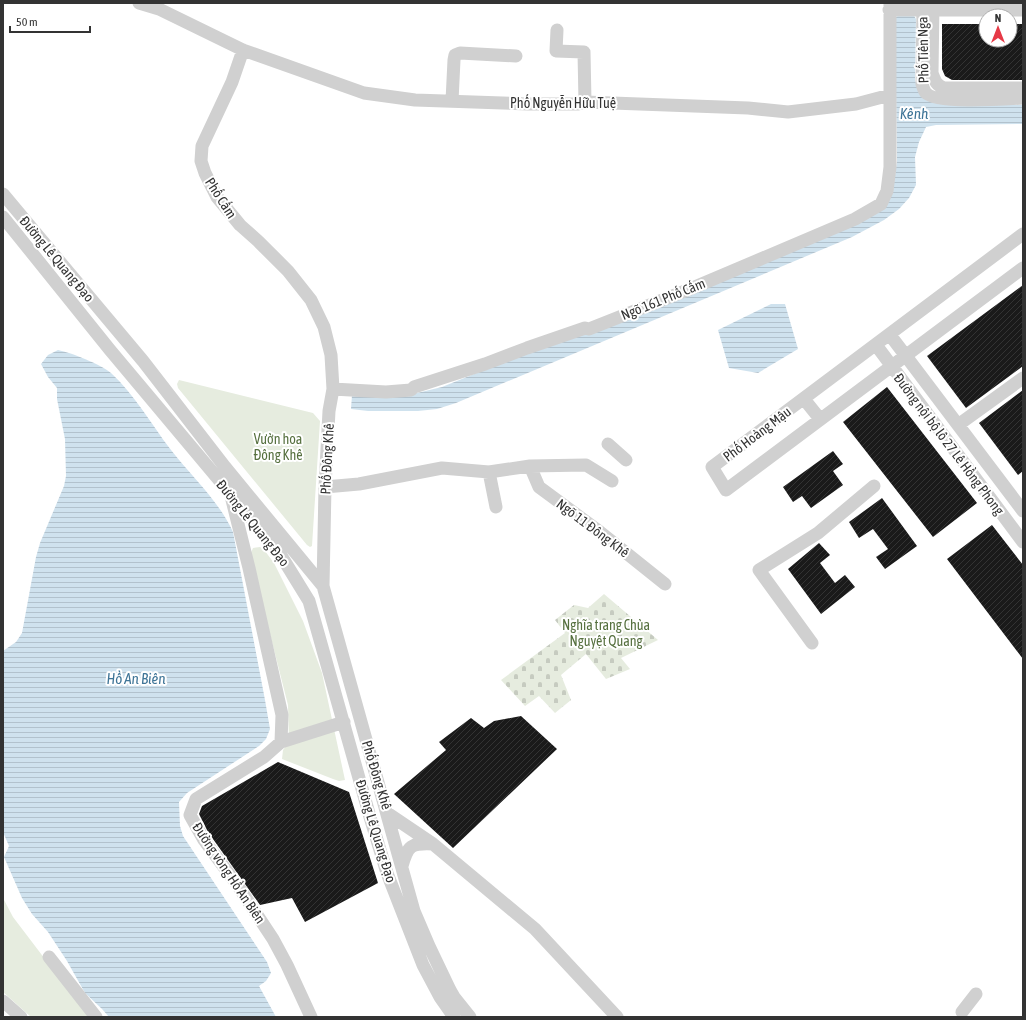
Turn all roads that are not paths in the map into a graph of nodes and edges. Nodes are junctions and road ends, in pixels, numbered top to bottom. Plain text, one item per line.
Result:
1 (139, 3) edge
2 (890, 7) edge
3 (928, 7) edge
4 (1007, 7) edge
5 (1023, 10) edge
6 (557, 30) dead end
7 (243, 50) junction
8 (516, 56) dead end
9 (1023, 88) edge
10 (890, 95) junction
11 (1023, 98) edge
12 (452, 101) junction
13 (585, 102) junction
14 (3, 194) edge
15 (3, 217) edge
16 (1023, 234) edge
17 (1023, 268) edge
18 (890, 335) junction
19 (876, 345) junction
20 (906, 356) junction
21 (892, 366) junction
22 (1023, 378) edge
23 (333, 389) junction
24 (804, 399) junction
25 (329, 411) joint
26 (820, 419) junction
27 (958, 425) junction
28 (608, 444) dead end
29 (626, 460) dead end
30 (530, 466) junction
31 (225, 467) junction
32 (489, 472) junction
33 (612, 481) dead end
34 (325, 486) junction
35 (874, 486) dead end
36 (230, 493) junction
37 (496, 507) dead end
38 (1023, 511) edge
39 (1023, 542) edge
40 (665, 584) dead end
41 (324, 586) junction
42 (309, 601) junction
43 (812, 643) dead end
44 (344, 722) junction
45 (281, 742) junction
46 (387, 813) junction
47 (370, 817) junction
48 (433, 844) junction
49 (402, 866) junction
50 (49, 957) dead end
51 (976, 994) dead end
52 (3, 1001) edge
53 (962, 1012) dead end
54 (21, 1017) edge
55 (96, 1017) edge
56 (311, 1017) edge
57 (454, 1017) edge
58 (470, 1017) edge
59 (617, 1017) edge

1 - 7 street
2 - 3 street
2 - 10 street, Ngõ 161 Phố Cấm
3 - 4 street
3 - 9 street, Phố Tiên Nga
3 - 11 street, Phố Tiên Nga
4 - 5 street
6 - 13 street
7 - 12 street, Phố Nguyễn Hữu Tuệ
7 - 23 street, Phố Cấm
8 - 12 street
10 - 13 street, Phố Nguyễn Hữu Tuệ
10 - 23 street, Ngõ 161 Phố Cấm
12 - 13 street, Phố Nguyễn Hữu Tuệ
14 - 31 street, Đường Lê Quang Đạo
15 - 36 street, Đường Lê Quang Đạo
16 - 18 street, Phố Hoàng Mậu
17 - 20 street, Phố Hoàng Mậu
18 - 19 street, Phố Hoàng Mậu
18 - 20 street
19 - 21 street, Đường nội bộ lô 27 Lê Hồng Phong
19 - 24 street, Phố Hoàng Mậu
20 - 21 street, Phố Hoàng Mậu
20 - 27 street
21 - 26 street, Phố Hoàng Mậu
21 - 39 street, Đường nội bộ lô 27 Lê Hồng Phong
22 - 27 street
23 - 25 street, Phố Cấm
24 - 26 street
24 - 26 street, Phố Hoàng Mậu
25 - 34 street, Phố Đông Khê
27 - 38 street
28 - 29 street
30 - 32 street
30 - 33 street
30 - 40 street, Ngõ 11 Đông Khê
31 - 36 street
31 - 41 street, Đường Lê Quang Đạo
32 - 34 street
32 - 37 street
34 - 41 street, Phố Đông Khê
35 - 43 street
36 - 42 street, Đường Lê Quang Đạo
36 - 45 street
41 - 42 street
41 - 46 street, Phố Đông Khê
42 - 44 street, Đường Lê Quang Đạo
44 - 45 street, Đường vòng Hồ An Biên
44 - 47 street, Đường Lê Quang Đạo
45 - 56 street, Đường vòng Hồ An Biên
46 - 47 street
46 - 48 street, Phố Đông Khê
46 - 49 street, Đường Lê Quang Đạo
47 - 57 street, Đường Lê Quang Đạo
48 - 49 street
48 - 59 street, Phố Đông Khê
49 - 58 street, Đường Lê Quang Đạo
50 - 55 street
51 - 53 street
52 - 54 street

